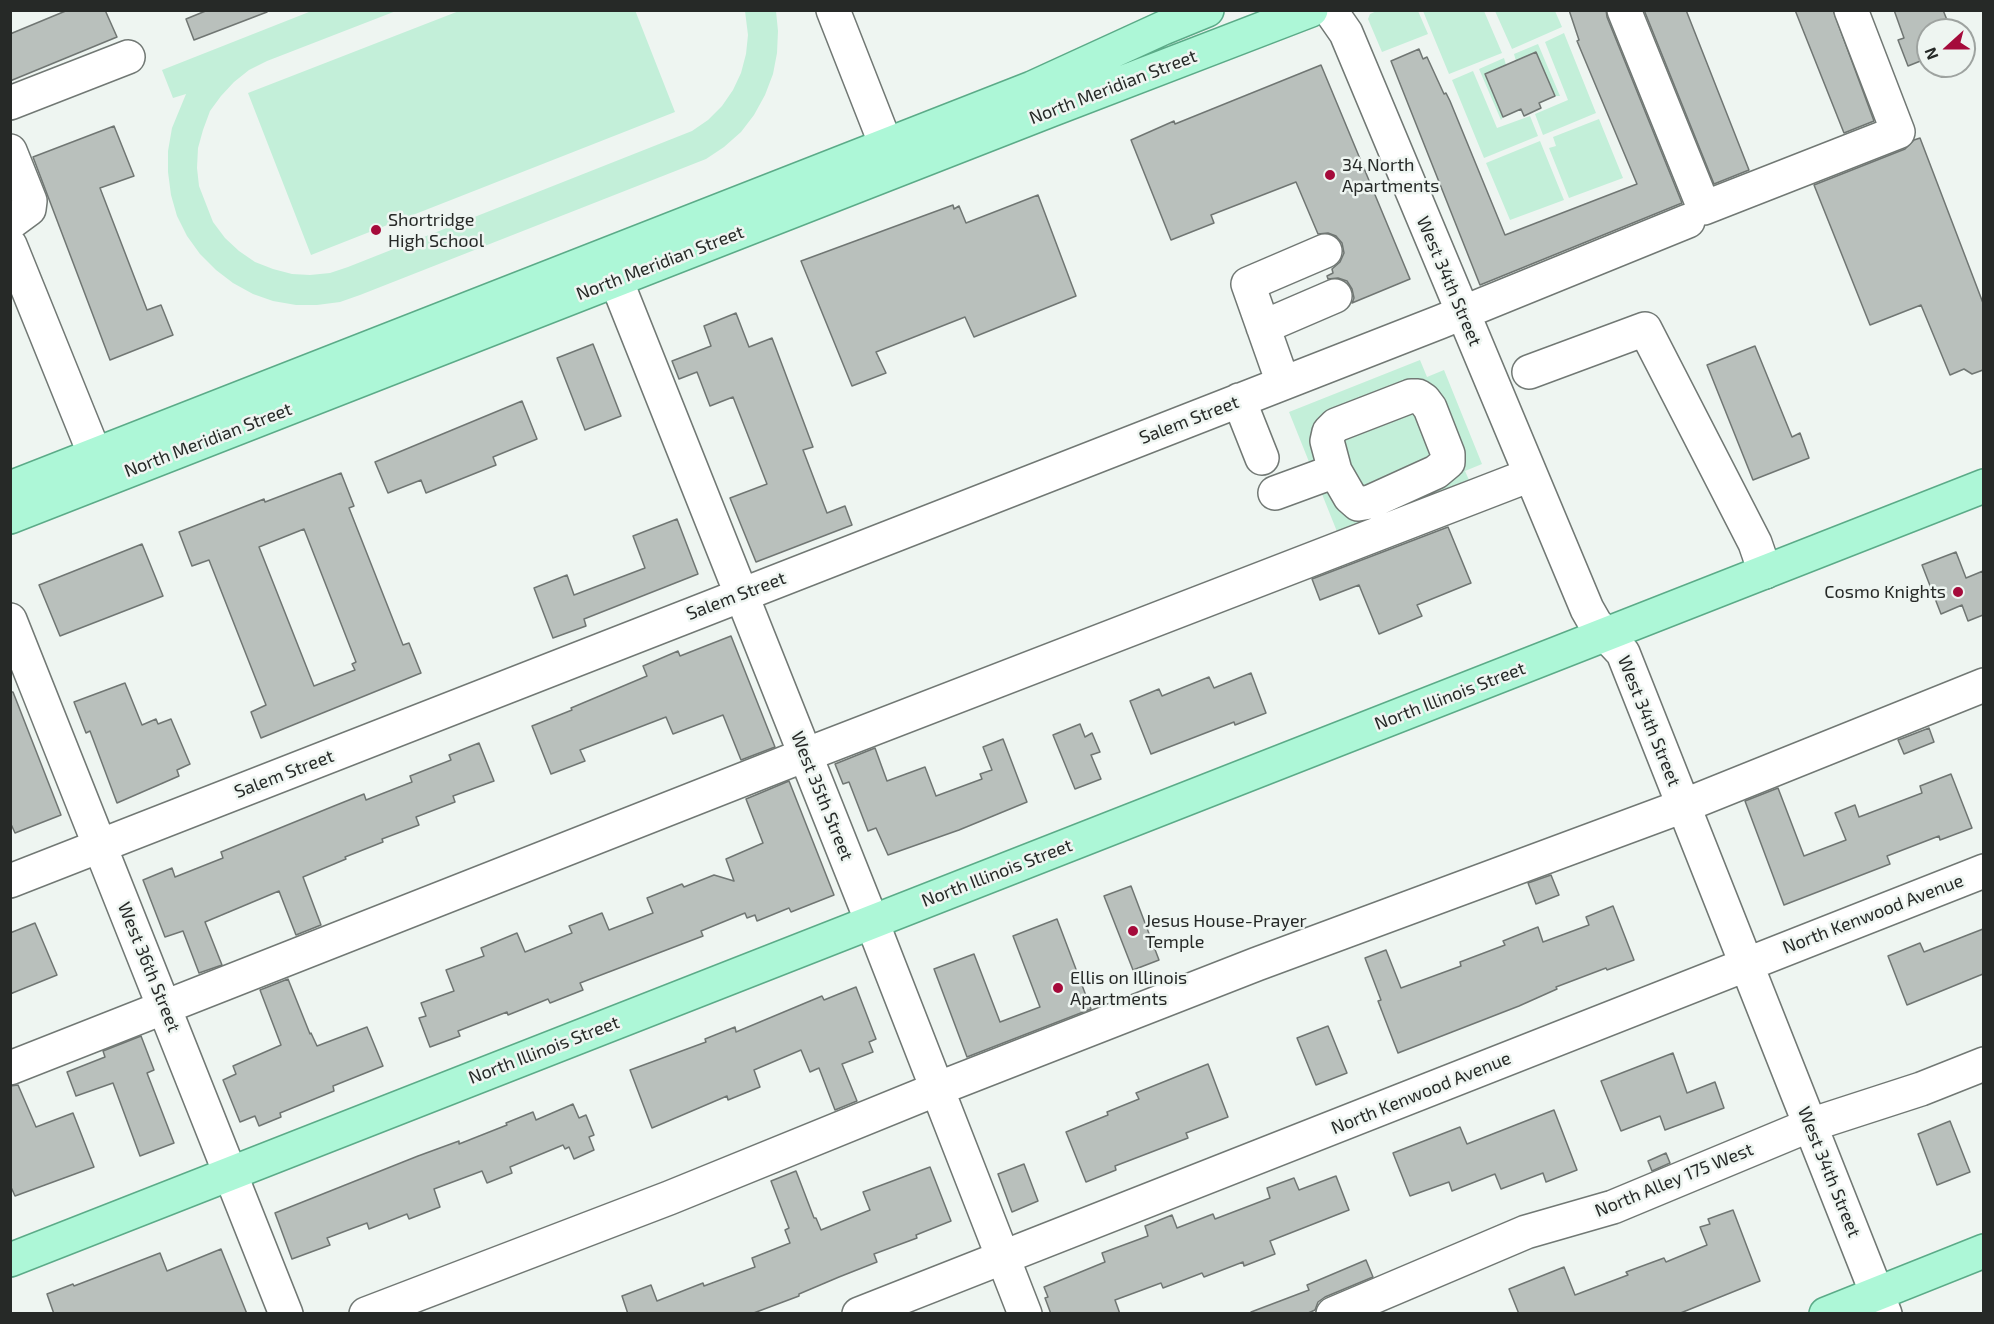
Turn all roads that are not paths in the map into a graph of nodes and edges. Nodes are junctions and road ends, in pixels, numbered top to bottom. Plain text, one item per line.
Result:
1 (833, 10) edge
2 (1207, 10) edge
3 (1311, 10) edge
4 (1330, 10) edge
5 (1624, 10) edge
6 (1851, 10) edge
7 (128, 57) dead end
8 (10, 103) edge
9 (886, 145) junction
10 (10, 152) edge
11 (1688, 221) dead end
12 (10, 223) edge
13 (10, 245) edge
14 (1325, 251) dead end
15 (616, 280) junction
16 (1335, 296) dead end
17 (1463, 313) junction
18 (1263, 327) junction
19 (1529, 372) dead end
20 (1283, 383) junction
21 (1239, 400) junction
22 (95, 455) junction
23 (1262, 458) dead end
24 (1335, 471) dead end
25 (1530, 475) junction
26 (1983, 486) edge
27 (10, 488) edge
28 (1275, 493) dead end
29 (10, 517) edge
30 (1765, 572) junction
31 (741, 594) junction
32 (10, 620) edge
33 (1607, 634) junction
34 (16, 652) edge
35 (1983, 685) edge
36 (805, 755) junction
37 (1683, 806) junction
38 (101, 846) junction
39 (1983, 871) edge
40 (10, 881) edge
41 (872, 922) junction
42 (1746, 964) junction
43 (165, 1007) junction
44 (1983, 1064) edge
45 (10, 1068) edge
46 (937, 1089) junction
47 (1810, 1125) junction
48 (230, 1173) junction
49 (1983, 1251) edge
50 (1003, 1258) junction
51 (10, 1260) edge
52 (1881, 1303) edge
53 (286, 1314) edge
54 (366, 1314) edge
55 (859, 1314) edge
56 (1025, 1314) edge
57 (1332, 1314) edge
58 (1826, 1314) edge

1 - 9 street
2 - 9 main road, North Meridian Street
3 - 15 main road, North Meridian Street
4 - 17 street, West 34th Street
5 - 6 street
7 - 8 street
9 - 22 main road, North Meridian Street
10 - 12 street
11 - 17 street, Salem Street
13 - 22 street
14 - 18 street
15 - 29 main road, North Meridian Street
15 - 31 street, West 35th Street
16 - 18 street
17 - 20 street, Salem Street
17 - 25 street, West 34th Street
18 - 20 street
19 - 30 street
20 - 21 street, Salem Street
21 - 23 street
21 - 31 street, Salem Street
22 - 27 main road, North Meridian Street
24 - 28 street
25 - 33 street, West 34th Street
25 - 36 street
26 - 30 main road, North Illinois Street
30 - 33 main road, North Illinois Street
31 - 36 street, West 35th Street
31 - 38 street, Salem Street
32 - 34 street, West 36th Street
33 - 37 street, West 34th Street
33 - 41 main road, North Illinois Street
34 - 38 street, West 36th Street
35 - 37 street
36 - 41 street, West 35th Street
36 - 43 street
37 - 42 street, West 34th Street
37 - 46 street
38 - 40 street, Salem Street
38 - 43 street, West 36th Street
39 - 42 street, North Kenwood Avenue
41 - 46 street, West 35th Street
41 - 48 main road, North Illinois Street
42 - 47 street, West 34th Street
42 - 50 street, North Kenwood Avenue
43 - 45 street
43 - 48 street, West 36th Street
44 - 47 street, North Alley 175 West
46 - 50 street, West 35th Street
46 - 54 street
47 - 52 street, West 34th Street
47 - 57 street, North Alley 175 West
48 - 51 main road, North Illinois Street
48 - 53 street, West 36th Street
49 - 52 main road
50 - 55 street, North Kenwood Avenue
50 - 56 street, West 35th Street
52 - 58 main road

